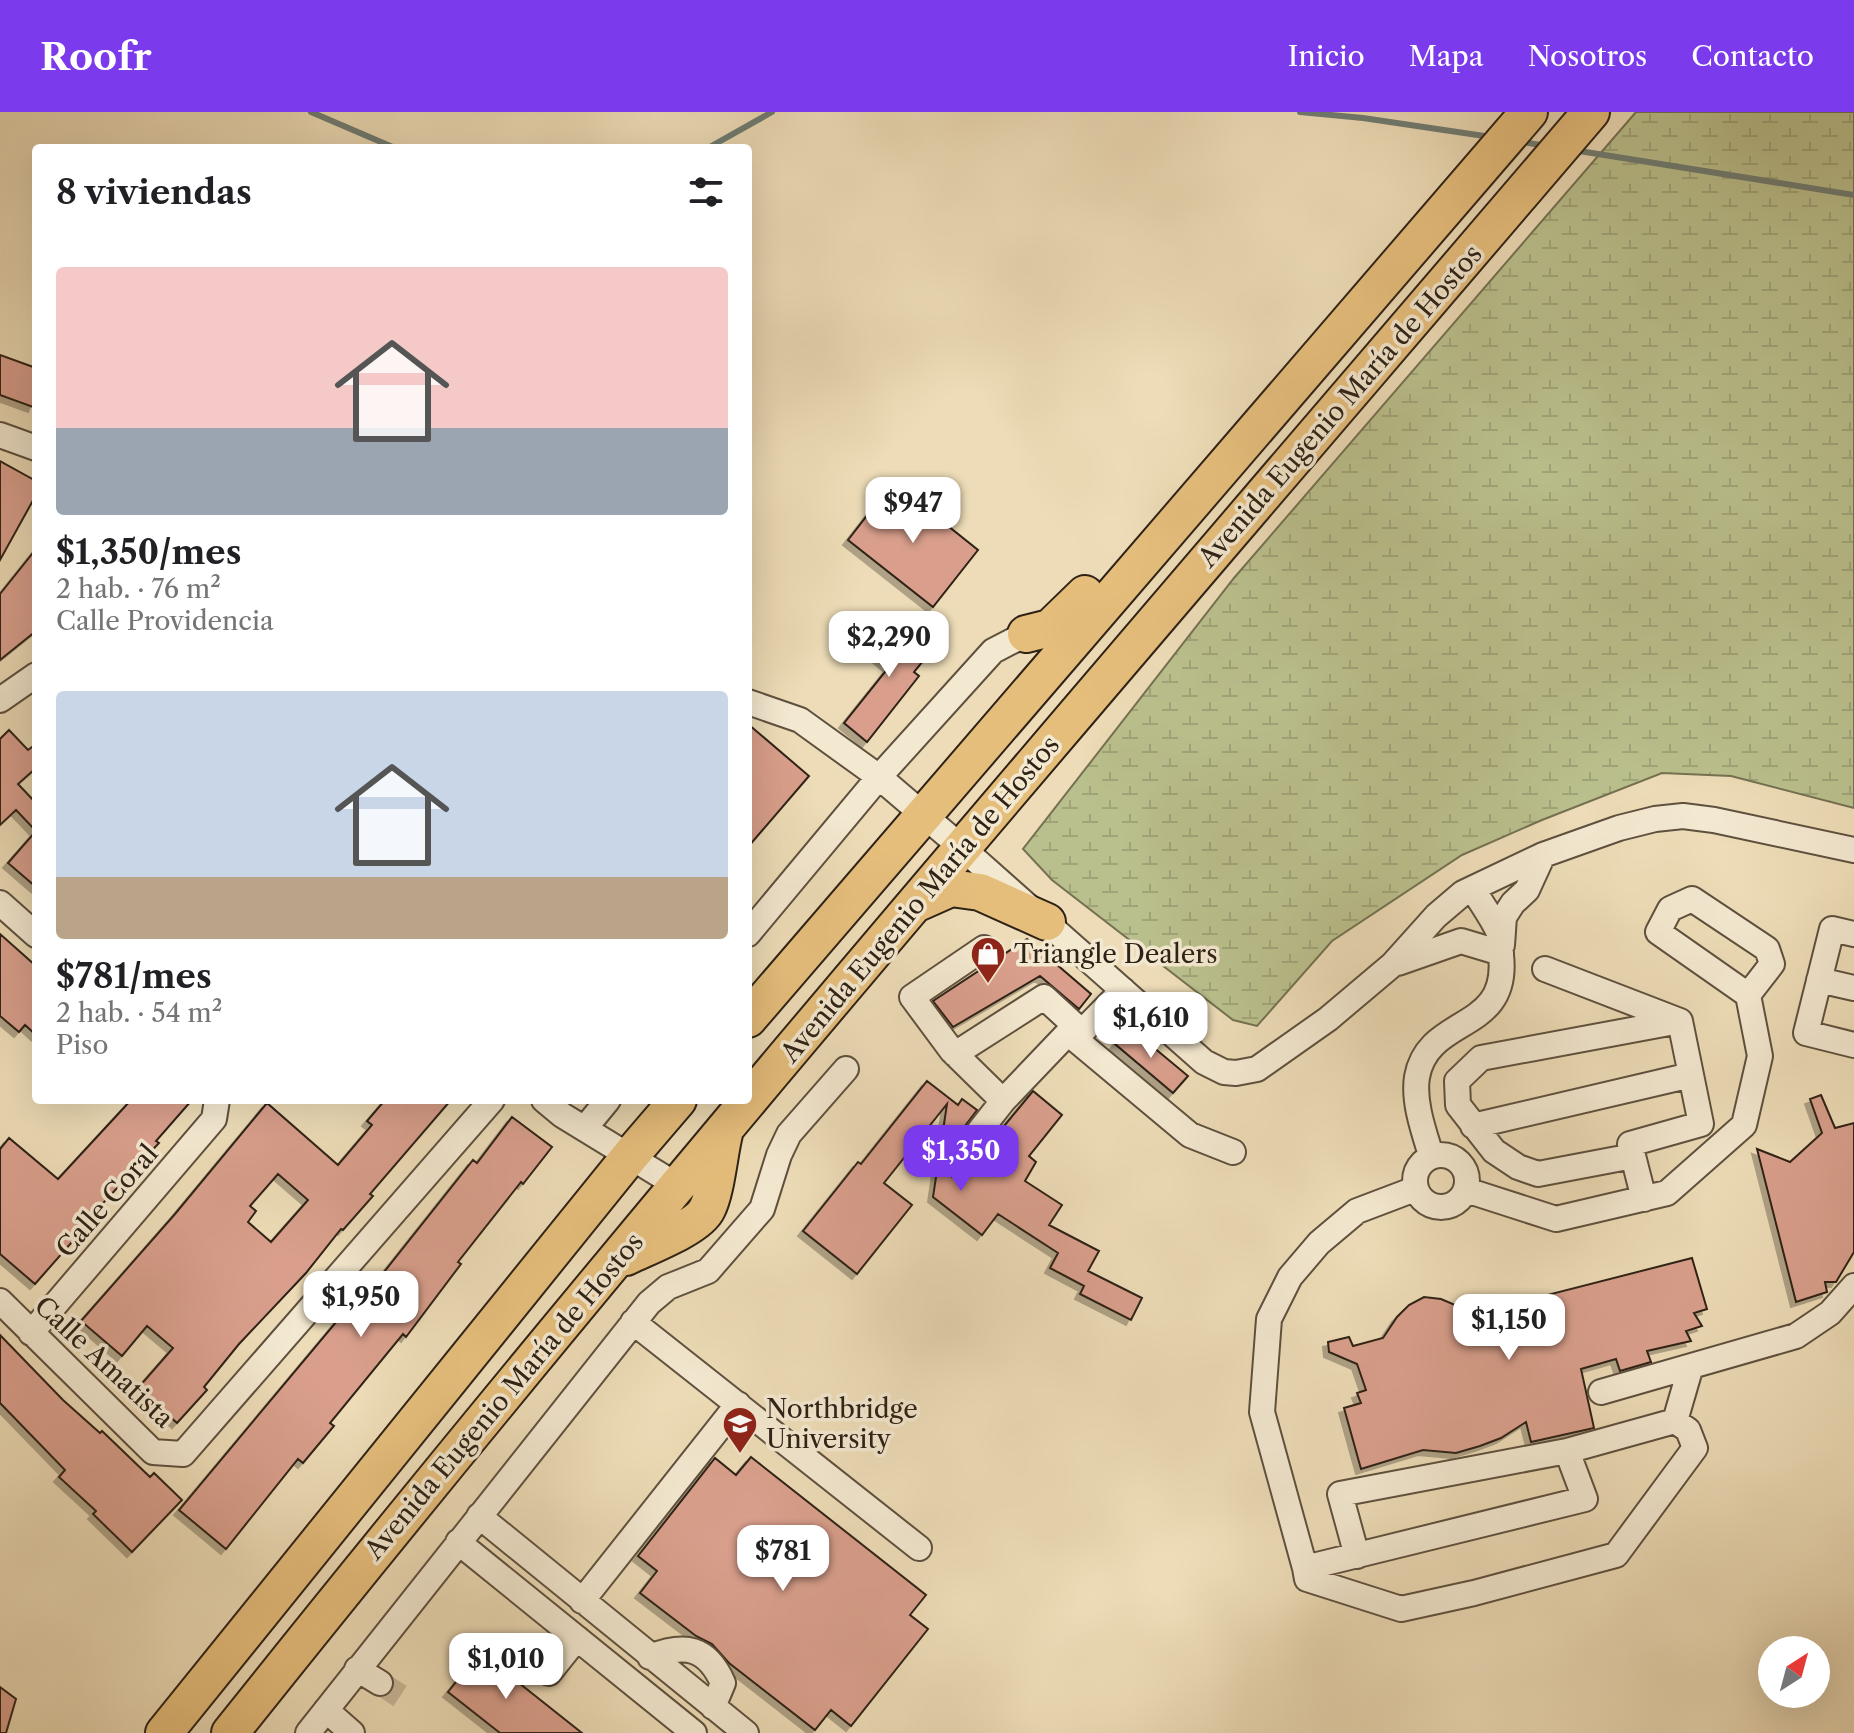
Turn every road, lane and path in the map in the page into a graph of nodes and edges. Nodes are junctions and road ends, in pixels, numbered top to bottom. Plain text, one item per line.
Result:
1 (1529, 112) edge
2 (1589, 115) edge
3 (1263, 418) junction
4 (0, 435) edge
5 (32, 447) edge
6 (1026, 634) joint
7 (32, 678) edge
8 (0, 700) edge
9 (752, 703) edge
10 (879, 777) junction
11 (924, 815) junction
12 (961, 847) junction
13 (1854, 850) edge
14 (1543, 855) junction
15 (1468, 891) junction
16 (0, 903) edge
17 (914, 904) junction
18 (1047, 922) junction
19 (752, 929) edge
20 (32, 931) edge
21 (1854, 934) edge
22 (984, 948) dead end
23 (1501, 953) junction
24 (1392, 965) junction
25 (1545, 969) dead end
26 (1819, 980) junction
27 (1854, 988) edge
28 (1123, 990) junction
29 (1748, 995) junction
30 (752, 1014) edge
31 (1680, 1021) junction
32 (1079, 1035) junction
33 (1854, 1045) edge
34 (955, 1054) junction
35 (846, 1069) dead end
36 (1691, 1075) junction
37 (752, 1098) edge
38 (1003, 1101) junction
39 (216, 1104) edge
40 (489, 1104) edge
41 (549, 1104) edge
42 (605, 1104) edge
43 (675, 1104) edge
44 (747, 1104) edge
45 (1473, 1126) junction
46 (585, 1128) junction
47 (724, 1132) junction
48 (1233, 1152) dead end
49 (1431, 1155) junction
50 (630, 1156) junction
51 (1633, 1156) junction
52 (955, 1162) dead end
53 (678, 1186) junction
54 (1415, 1189) junction
55 (1466, 1190) junction
56 (1644, 1199) junction
57 (706, 1213) junction
58 (736, 1239) junction
59 (610, 1265) junction
60 (1854, 1286) edge
61 (0, 1301) edge
62 (633, 1322) junction
63 (31, 1333) junction
64 (1691, 1366) junction
65 (1601, 1392) dead end
66 (738, 1404) junction
67 (1675, 1421) junction
68 (1567, 1451) junction
69 (479, 1516) junction
70 (458, 1542) junction
71 (919, 1548) dead end
72 (1357, 1556) junction
73 (1305, 1568) junction
74 (582, 1601) junction
75 (577, 1638) junction
76 (650, 1657) junction
77 (357, 1669) junction
78 (549, 1673) dead end
79 (380, 1683) tunnel mouth
80 (713, 1707) junction
81 (326, 1710) junction
82 (164, 1733) edge
83 (230, 1733) edge
84 (308, 1733) edge
85 (352, 1733) edge
86 (694, 1733) edge
87 (746, 1733) edge

1 - 3 highway, Avenida Eugenio María de Hostos
2 - 12 highway, Avenida Eugenio María de Hostos
3 - 6 highway
3 - 11 highway, Avenida Eugenio María de Hostos
4 - 5 street
6 - 10 street
7 - 8 street
9 - 10 street
10 - 11 street
10 - 19 street
11 - 12 street
11 - 30 highway, Avenida Eugenio María de Hostos
12 - 17 highway, Avenida Eugenio María de Hostos
12 - 18 street
13 - 14 street
14 - 15 street
14 - 23 street
15 - 23 street
15 - 24 street
16 - 20 street
17 - 18 highway
17 - 37 highway, Avenida Eugenio María de Hostos
18 - 28 street
21 - 26 street
22 - 34 street
23 - 24 street
23 - 49 street
24 - 28 street
25 - 31 street
26 - 27 street
26 - 33 street
28 - 32 street
29 - 29 street
29 - 56 street
31 - 36 street
31 - 45 street
32 - 34 street
32 - 38 street
32 - 48 street
34 - 38 street
35 - 58 street
36 - 45 street
36 - 51 street
38 - 52 street
39 - 63 street, Calle Coral
40 - 63 street, Calle Amatista
41 - 46 street
42 - 46 street
43 - 50 highway, Avenida Eugenio María de Hostos
44 - 47 highway, Avenida Eugenio María de Hostos
45 - 51 street
46 - 50 street
47 - 53 highway, Avenida Eugenio María de Hostos
47 - 57 highway
49 - 54 street
49 - 55 street
50 - 53 street
50 - 82 highway, Avenida Eugenio María de Hostos
51 - 56 street
53 - 59 highway, Avenida Eugenio María de Hostos
54 - 55 street
54 - 73 street
55 - 56 street
57 - 58 street
57 - 59 highway
58 - 62 street
59 - 83 highway, Avenida Eugenio María de Hostos
60 - 64 street
61 - 63 street, Calle Amatista
62 - 66 street
62 - 69 street
64 - 65 street
64 - 67 street
66 - 71 street
66 - 74 street
67 - 68 street
67 - 73 street
68 - 72 street
68 - 72 street
69 - 70 street
69 - 74 street
70 - 75 street
70 - 77 street
72 - 73 street
74 - 76 street
75 - 78 street
75 - 86 street
76 - 80 street
76 - 80 street
77 - 79 street
77 - 81 street
80 - 87 street
81 - 84 street
81 - 85 street

